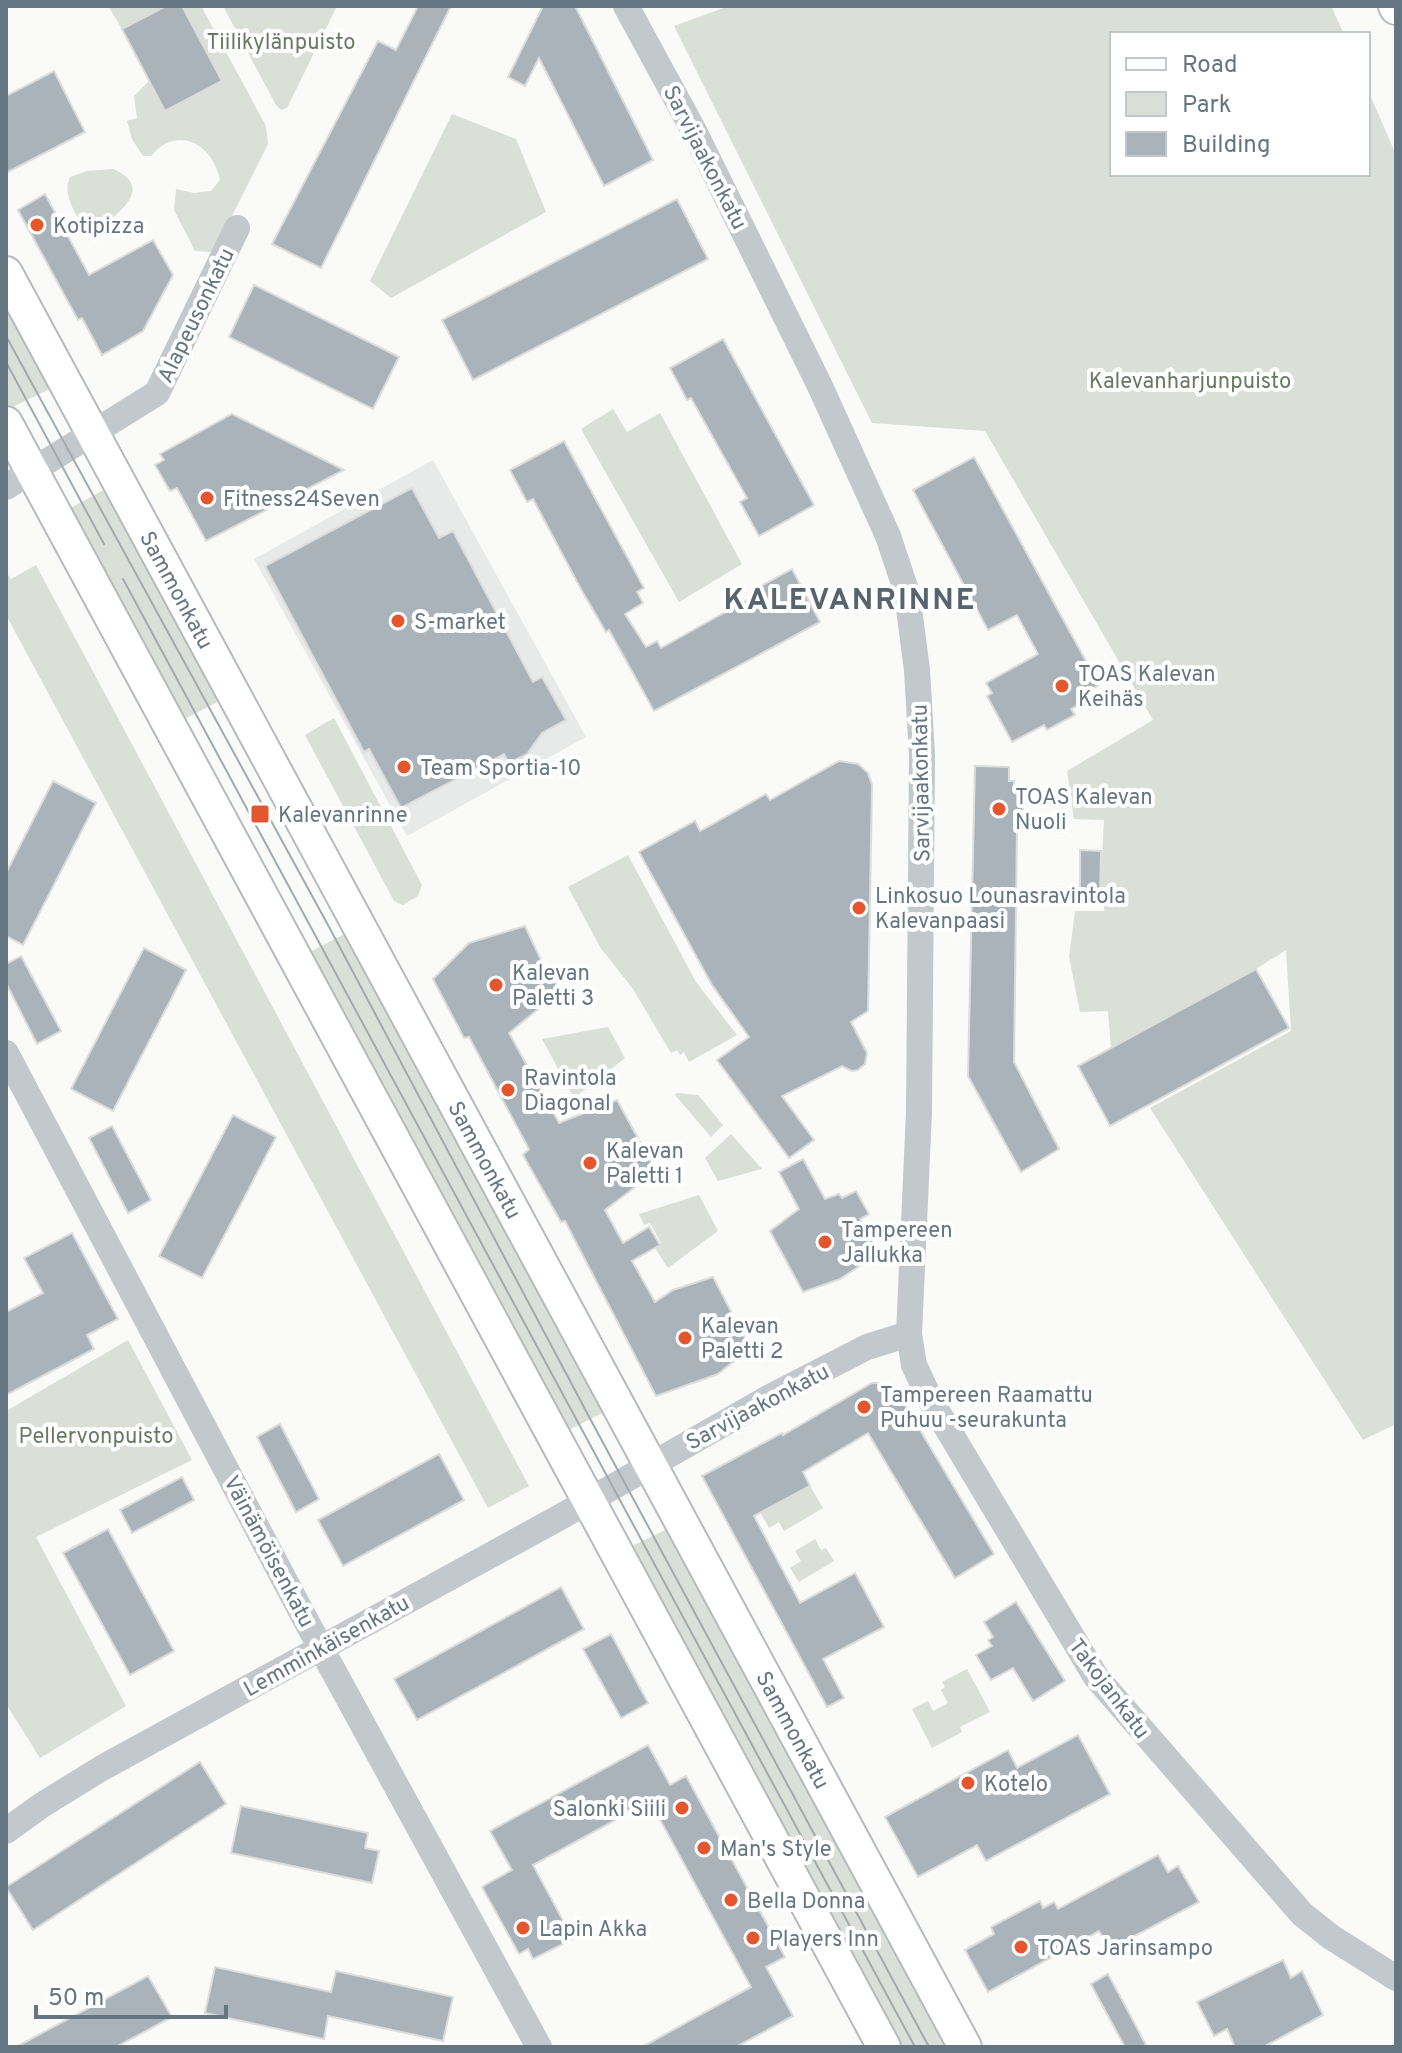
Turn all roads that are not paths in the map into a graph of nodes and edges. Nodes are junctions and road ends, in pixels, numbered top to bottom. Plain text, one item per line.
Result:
1 (626, 6) edge
2 (237, 228) dead end
3 (6, 273) edge
4 (6, 423) edge
5 (79, 440) junction
6 (19, 479) edge
7 (6, 1053) edge
8 (909, 1334) junction
9 (649, 1464) junction
10 (589, 1501) junction
11 (321, 1648) junction
12 (6, 1831) edge
13 (1396, 1978) edge
14 (539, 2047) edge
15 (884, 2047) edge
16 (965, 2047) edge

1 - 8 street, Sarvijaakonkatu
2 - 5 street, Alapeusonkatu
3 - 5 main road, Sammonkatu
4 - 6 main road
5 - 6 street, Alapeusonkatu
5 - 9 main road, Sammonkatu
6 - 10 main road
7 - 11 street, Väinämöisenkatu
8 - 9 street, Sarvijaakonkatu
8 - 13 street, Takojankatu
9 - 10 street, Lemminkäisenkatu
9 - 16 main road, Sammonkatu
10 - 11 street, Lemminkäisenkatu
10 - 15 main road
11 - 12 street, Lemminkäisenkatu
11 - 14 street, Väinämöisenkatu

